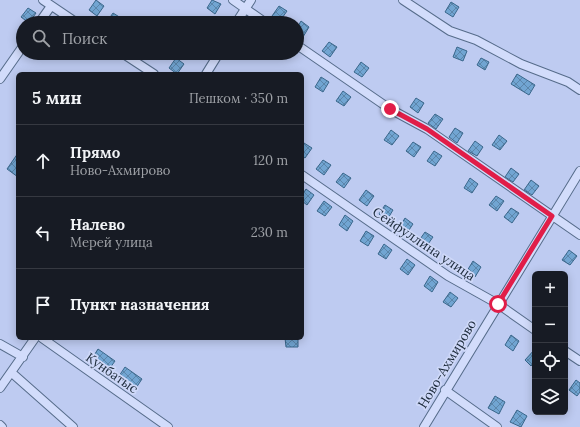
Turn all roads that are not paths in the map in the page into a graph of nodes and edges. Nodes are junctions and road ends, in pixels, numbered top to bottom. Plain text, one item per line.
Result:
1 (43, 0) edge
2 (233, 0) edge
3 (251, 0) edge
4 (403, 0) edge
5 (51, 6) junction
6 (245, 8) junction
7 (44, 16) edge
8 (66, 16) edge
9 (240, 16) edge
10 (256, 16) edge
11 (304, 50) edge
12 (16, 56) edge
13 (133, 60) edge
14 (214, 60) edge
15 (151, 72) edge
16 (207, 72) edge
17 (0, 79) edge
18 (580, 90) edge
19 (580, 171) edge
20 (304, 176) edge
21 (552, 216) junction
22 (580, 235) edge
23 (498, 304) junction
24 (532, 328) edge
25 (34, 340) edge
26 (45, 340) edge
27 (0, 344) edge
28 (568, 353) edge
29 (22, 357) junction
30 (580, 361) edge
31 (12, 373) junction
32 (0, 388) edge
33 (445, 390) junction
34 (156, 419) junction
35 (73, 427) edge
36 (152, 427) edge
37 (168, 427) edge
38 (424, 427) edge
39 (497, 427) edge

1 - 5 street
2 - 6 street
3 - 6 street
4 - 18 street
5 - 7 street
5 - 8 street
6 - 9 street
6 - 10 street
11 - 21 street
12 - 17 street
13 - 15 street
14 - 16 street
19 - 21 street, Ново-Ахмирово
20 - 23 street, Сейфуллина улица
21 - 22 street
21 - 23 street, Ново-Ахмирово
23 - 24 street, Сейфуллина улица
23 - 33 street, Ново-Ахмирово
25 - 29 street
26 - 34 street, Кунбатыс
27 - 29 street
28 - 30 street
29 - 31 street
31 - 32 street
31 - 35 street
33 - 38 street, Ново-Ахмирово
33 - 39 street
34 - 36 street
34 - 37 street, Кунбатыс

